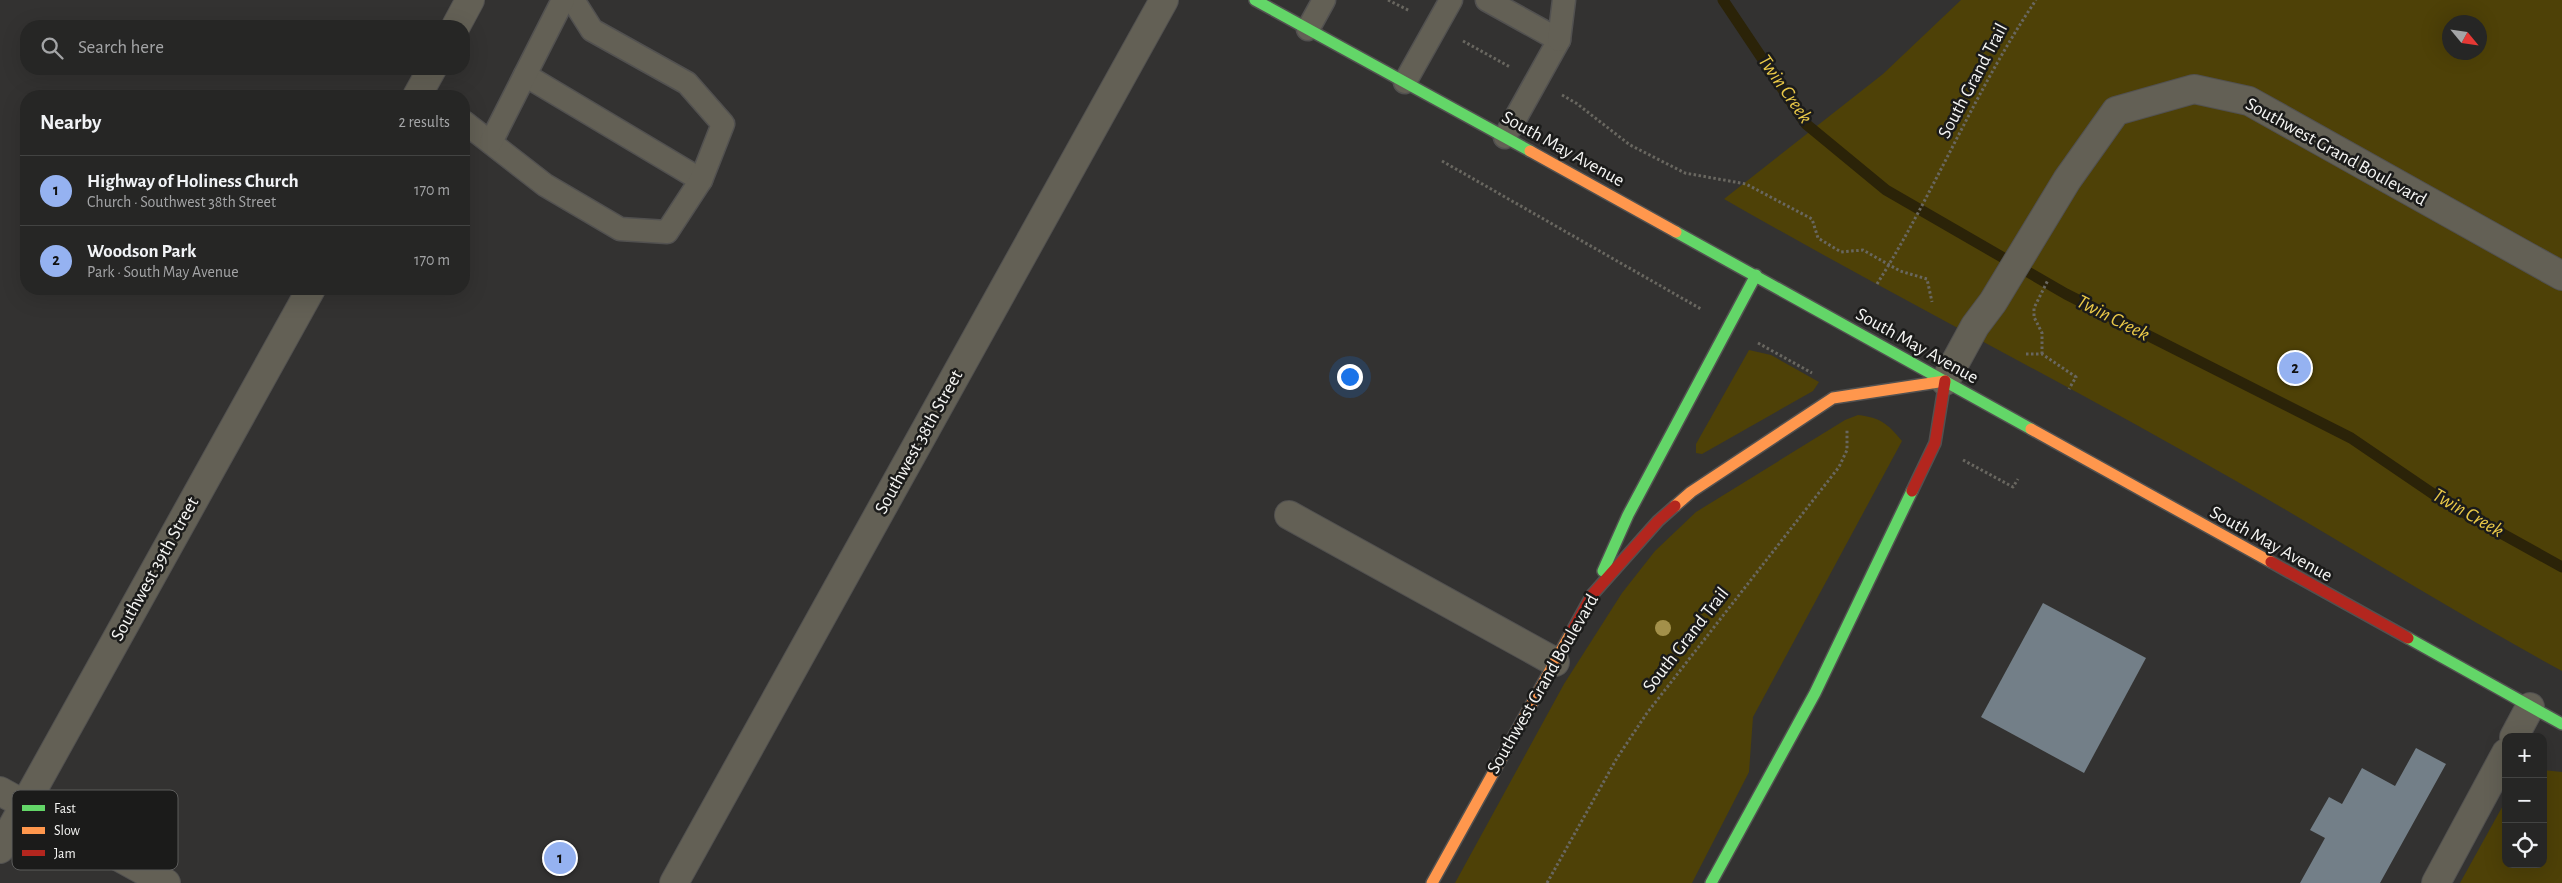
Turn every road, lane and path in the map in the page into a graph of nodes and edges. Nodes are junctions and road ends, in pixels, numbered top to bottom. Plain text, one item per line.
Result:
1 (470, 0) edge
2 (563, 0) edge
3 (572, 0) edge
4 (1164, 0) edge
5 (1255, 0) edge
6 (1324, 0) edge
7 (1388, 0) edge
8 (1451, 0) edge
9 (1487, 0) edge
10 (1564, 0) edge
11 (2036, 0) edge
12 (459, 20) edge
13 (1436, 26) junction
14 (1308, 29) junction
15 (1560, 40) junction
16 (429, 75) edge
17 (525, 75) junction
18 (1536, 81) junction
19 (1405, 82) junction
20 (422, 90) edge
21 (470, 126) edge
22 (1505, 137) junction
23 (491, 142) junction
24 (1442, 161) dead end
25 (701, 180) junction
26 (1888, 265) junction
27 (1756, 274) junction
28 (2562, 276) edge
29 (2049, 278) dead end
30 (1877, 284) dead end
31 (308, 295) edge
32 (1932, 302) dead end
33 (1727, 325) junction
34 (2026, 354) dead end
35 (2042, 354) junction
36 (1814, 375) dead end
37 (1945, 381) junction
38 (2069, 390) dead end
39 (1845, 420) dead end
40 (2018, 479) dead end
41 (2013, 487) dead end
42 (1289, 515) dead end
43 (1592, 595) junction
44 (1554, 662) junction
45 (2530, 707) junction
46 (2562, 724) edge
47 (2516, 733) edge
48 (2502, 761) edge
49 (33, 790) edge
50 (0, 791) edge
51 (12, 797) edge
52 (12, 828) edge
53 (0, 850) edge
54 (143, 870) edge
55 (166, 883) edge
56 (674, 883) edge
57 (1432, 883) edge
58 (1547, 883) edge
59 (1711, 883) edge
60 (2436, 883) edge

1 - 12 street
2 - 17 lane
3 - 25 lane
4 - 56 street, Southwest 38th Street
5 - 14 street, South May Avenue
6 - 14 lane
7 - 13 path
8 - 13 lane
9 - 15 lane
10 - 15 lane
11 - 26 path, South Grand Trail
13 - 18 path
13 - 19 lane
14 - 19 street, South May Avenue
15 - 18 lane
16 - 20 street
17 - 23 lane
17 - 25 lane
18 - 22 lane
18 - 26 path
19 - 22 street, South May Avenue
21 - 23 lane
22 - 27 street, South May Avenue
23 - 25 lane
24 - 33 path
26 - 30 path
26 - 32 path
27 - 33 street
27 - 37 street, South May Avenue
28 - 37 street, Southwest Grand Boulevard
29 - 35 path
31 - 49 street, Southwest 39th Street
33 - 36 path
33 - 43 street
34 - 35 path
35 - 38 path
37 - 43 street, Southwest Grand Boulevard
37 - 45 street, South May Avenue
37 - 59 street, Southwest Grand Boulevard
39 - 58 path, South Grand Trail
40 - 41 path
42 - 44 street
43 - 44 street, Southwest Grand Boulevard
44 - 57 street, Southwest Grand Boulevard
45 - 46 street, South May Avenue
45 - 47 street
48 - 60 street
50 - 51 street
52 - 53 street, Southwest 39th Street
54 - 55 street

